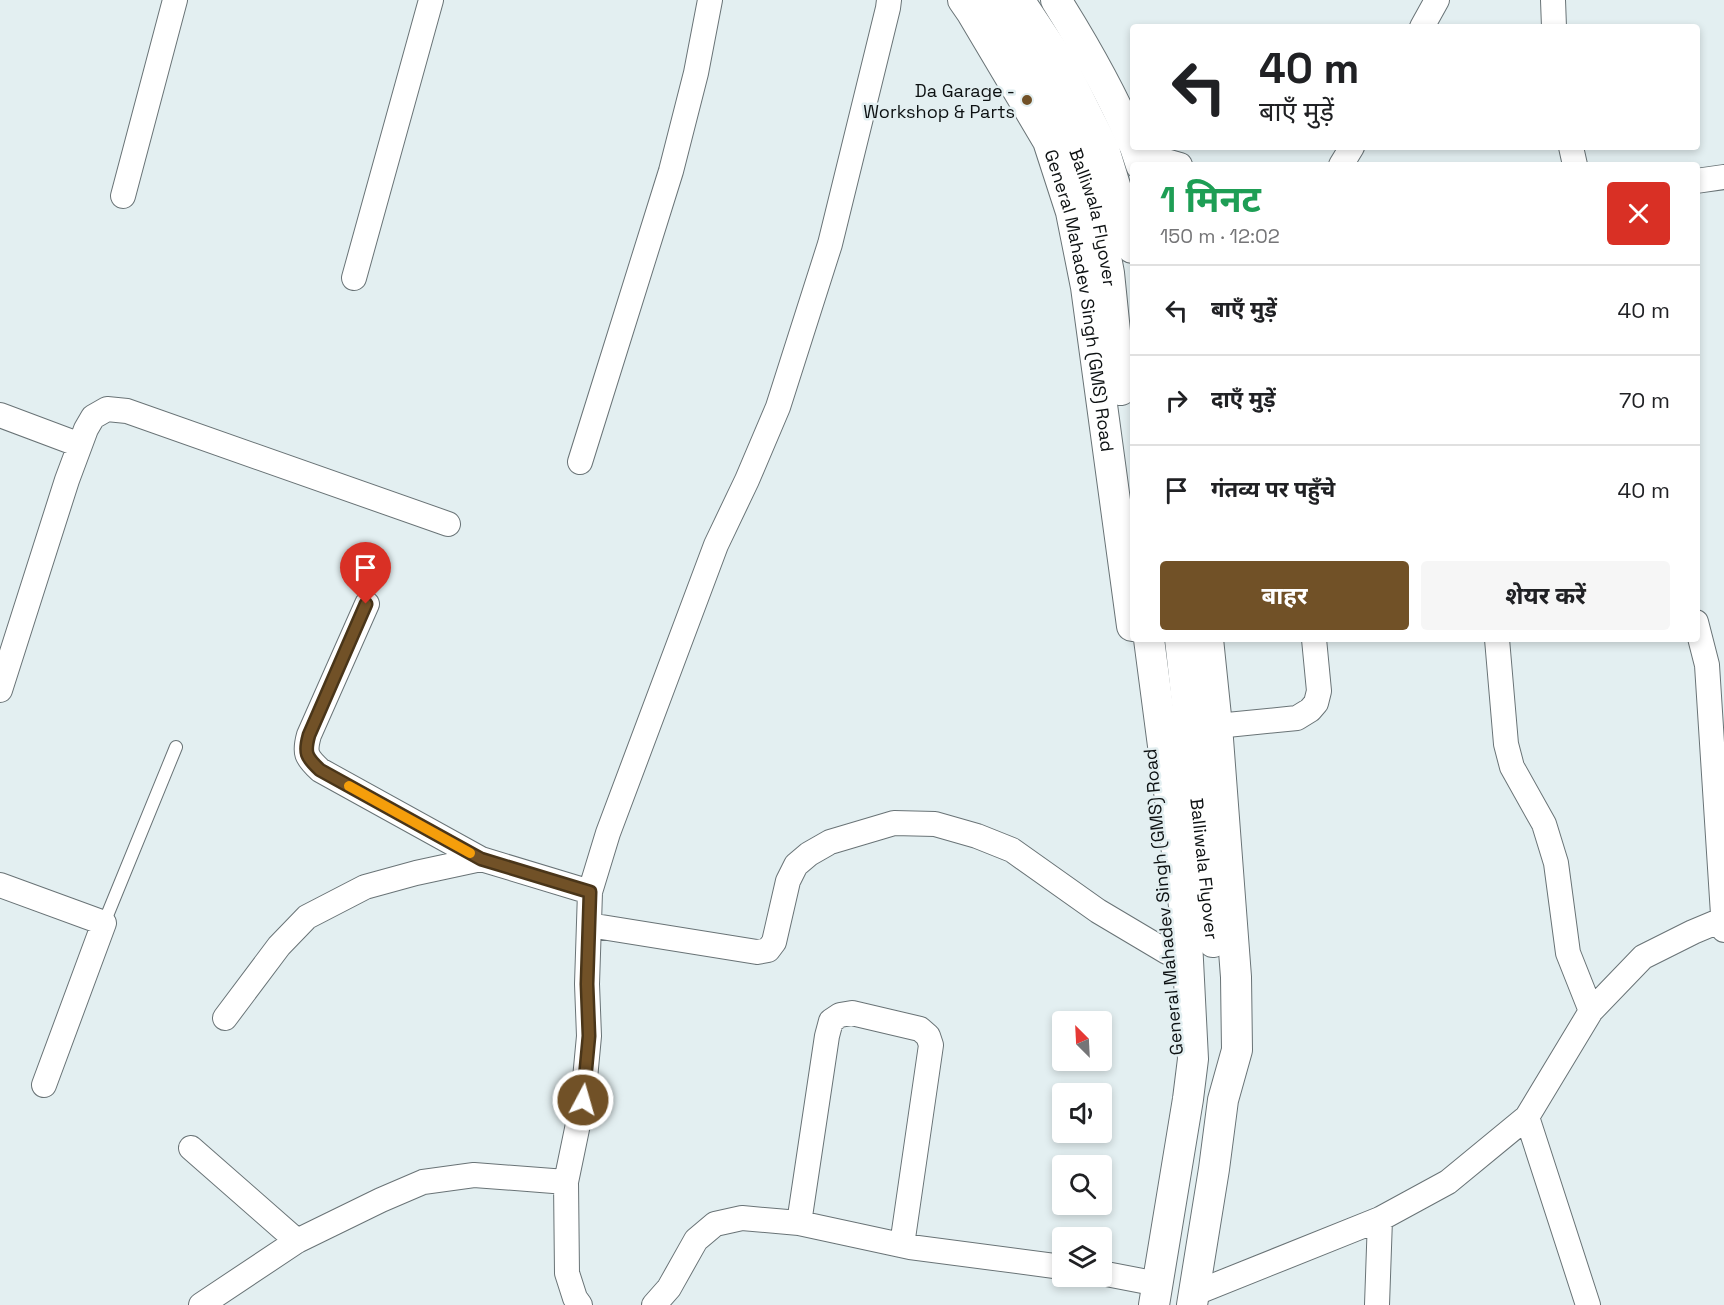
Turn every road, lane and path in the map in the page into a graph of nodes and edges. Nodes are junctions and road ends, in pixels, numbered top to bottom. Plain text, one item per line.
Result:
1 (175, 0) edge
2 (431, 0) edge
3 (710, 0) edge
4 (889, 0) edge
5 (963, 0) edge
6 (990, 0) edge
7 (1019, 0) edge
8 (1056, 0) edge
9 (1437, 0) edge
10 (1553, 0) edge
11 (1424, 24) edge
12 (1554, 24) edge
13 (1130, 136) edge
14 (1137, 152) edge
15 (1170, 162) edge
16 (1724, 177) edge
17 (1700, 180) edge
18 (123, 196) dead end
19 (1130, 232) edge
20 (354, 278) dead end
21 (0, 415) edge
22 (80, 445) junction
23 (580, 462) dead end
24 (1130, 476) edge
25 (448, 524) dead end
26 (366, 604) dead end
27 (1130, 611) edge
28 (1700, 638) edge
29 (1134, 642) edge
30 (1149, 642) edge
31 (1180, 642) edge
32 (1208, 642) edge
33 (1314, 642) edge
34 (1497, 642) edge
35 (0, 690) edge
36 (1218, 726) junction
37 (176, 747) dead end
38 (481, 859) junction
39 (0, 885) edge
40 (590, 892) junction
41 (1724, 919) edge
42 (104, 923) junction
43 (589, 925) junction
44 (1724, 930) edge
45 (1167, 952) junction
46 (1591, 1011) junction
47 (225, 1018) dead end
48 (44, 1085) dead end
49 (1188, 1099) junction
50 (1223, 1100) junction
51 (1527, 1117) junction
52 (191, 1148) dead end
53 (566, 1182) junction
54 (1380, 1219) junction
55 (799, 1224) junction
56 (297, 1241) junction
57 (902, 1245) junction
58 (1052, 1266) edge
59 (1112, 1278) edge
60 (1156, 1294) edge
61 (1193, 1300) edge
62 (201, 1305) edge
63 (580, 1305) edge
64 (654, 1305) edge
65 (1377, 1305) edge
66 (1588, 1305) edge

1 - 18 street
2 - 20 street
3 - 23 street
4 - 40 street
5 - 27 street, General Mahadev Singh (GMS) Road
6 - 24 street, Balliwala Flyover
7 - 19 street, Balliwala Flyover
8 - 13 street
9 - 11 street
10 - 12 street
14 - 15 street
16 - 17 street
21 - 22 street
22 - 25 street
22 - 35 street
26 - 38 street
28 - 41 street
29 - 45 street, General Mahadev Singh (GMS) Road
30 - 49 street, Balliwala Flyover
31 - 50 street, Balliwala Flyover
32 - 36 street
33 - 36 street
34 - 46 street
36 - 50 street
37 - 42 lane
38 - 40 street
38 - 47 street
39 - 42 street
40 - 43 street
41 - 44 street
41 - 46 street
42 - 48 street
43 - 45 street
43 - 53 street
45 - 49 street, General Mahadev Singh (GMS) Road
46 - 51 street
49 - 60 street, General Mahadev Singh (GMS) Road
50 - 61 street
51 - 54 street
51 - 66 street
52 - 56 street
53 - 56 street
53 - 63 street
54 - 61 street
54 - 65 street
55 - 57 street
55 - 57 street
55 - 64 street
56 - 62 street
57 - 58 street
59 - 60 street

